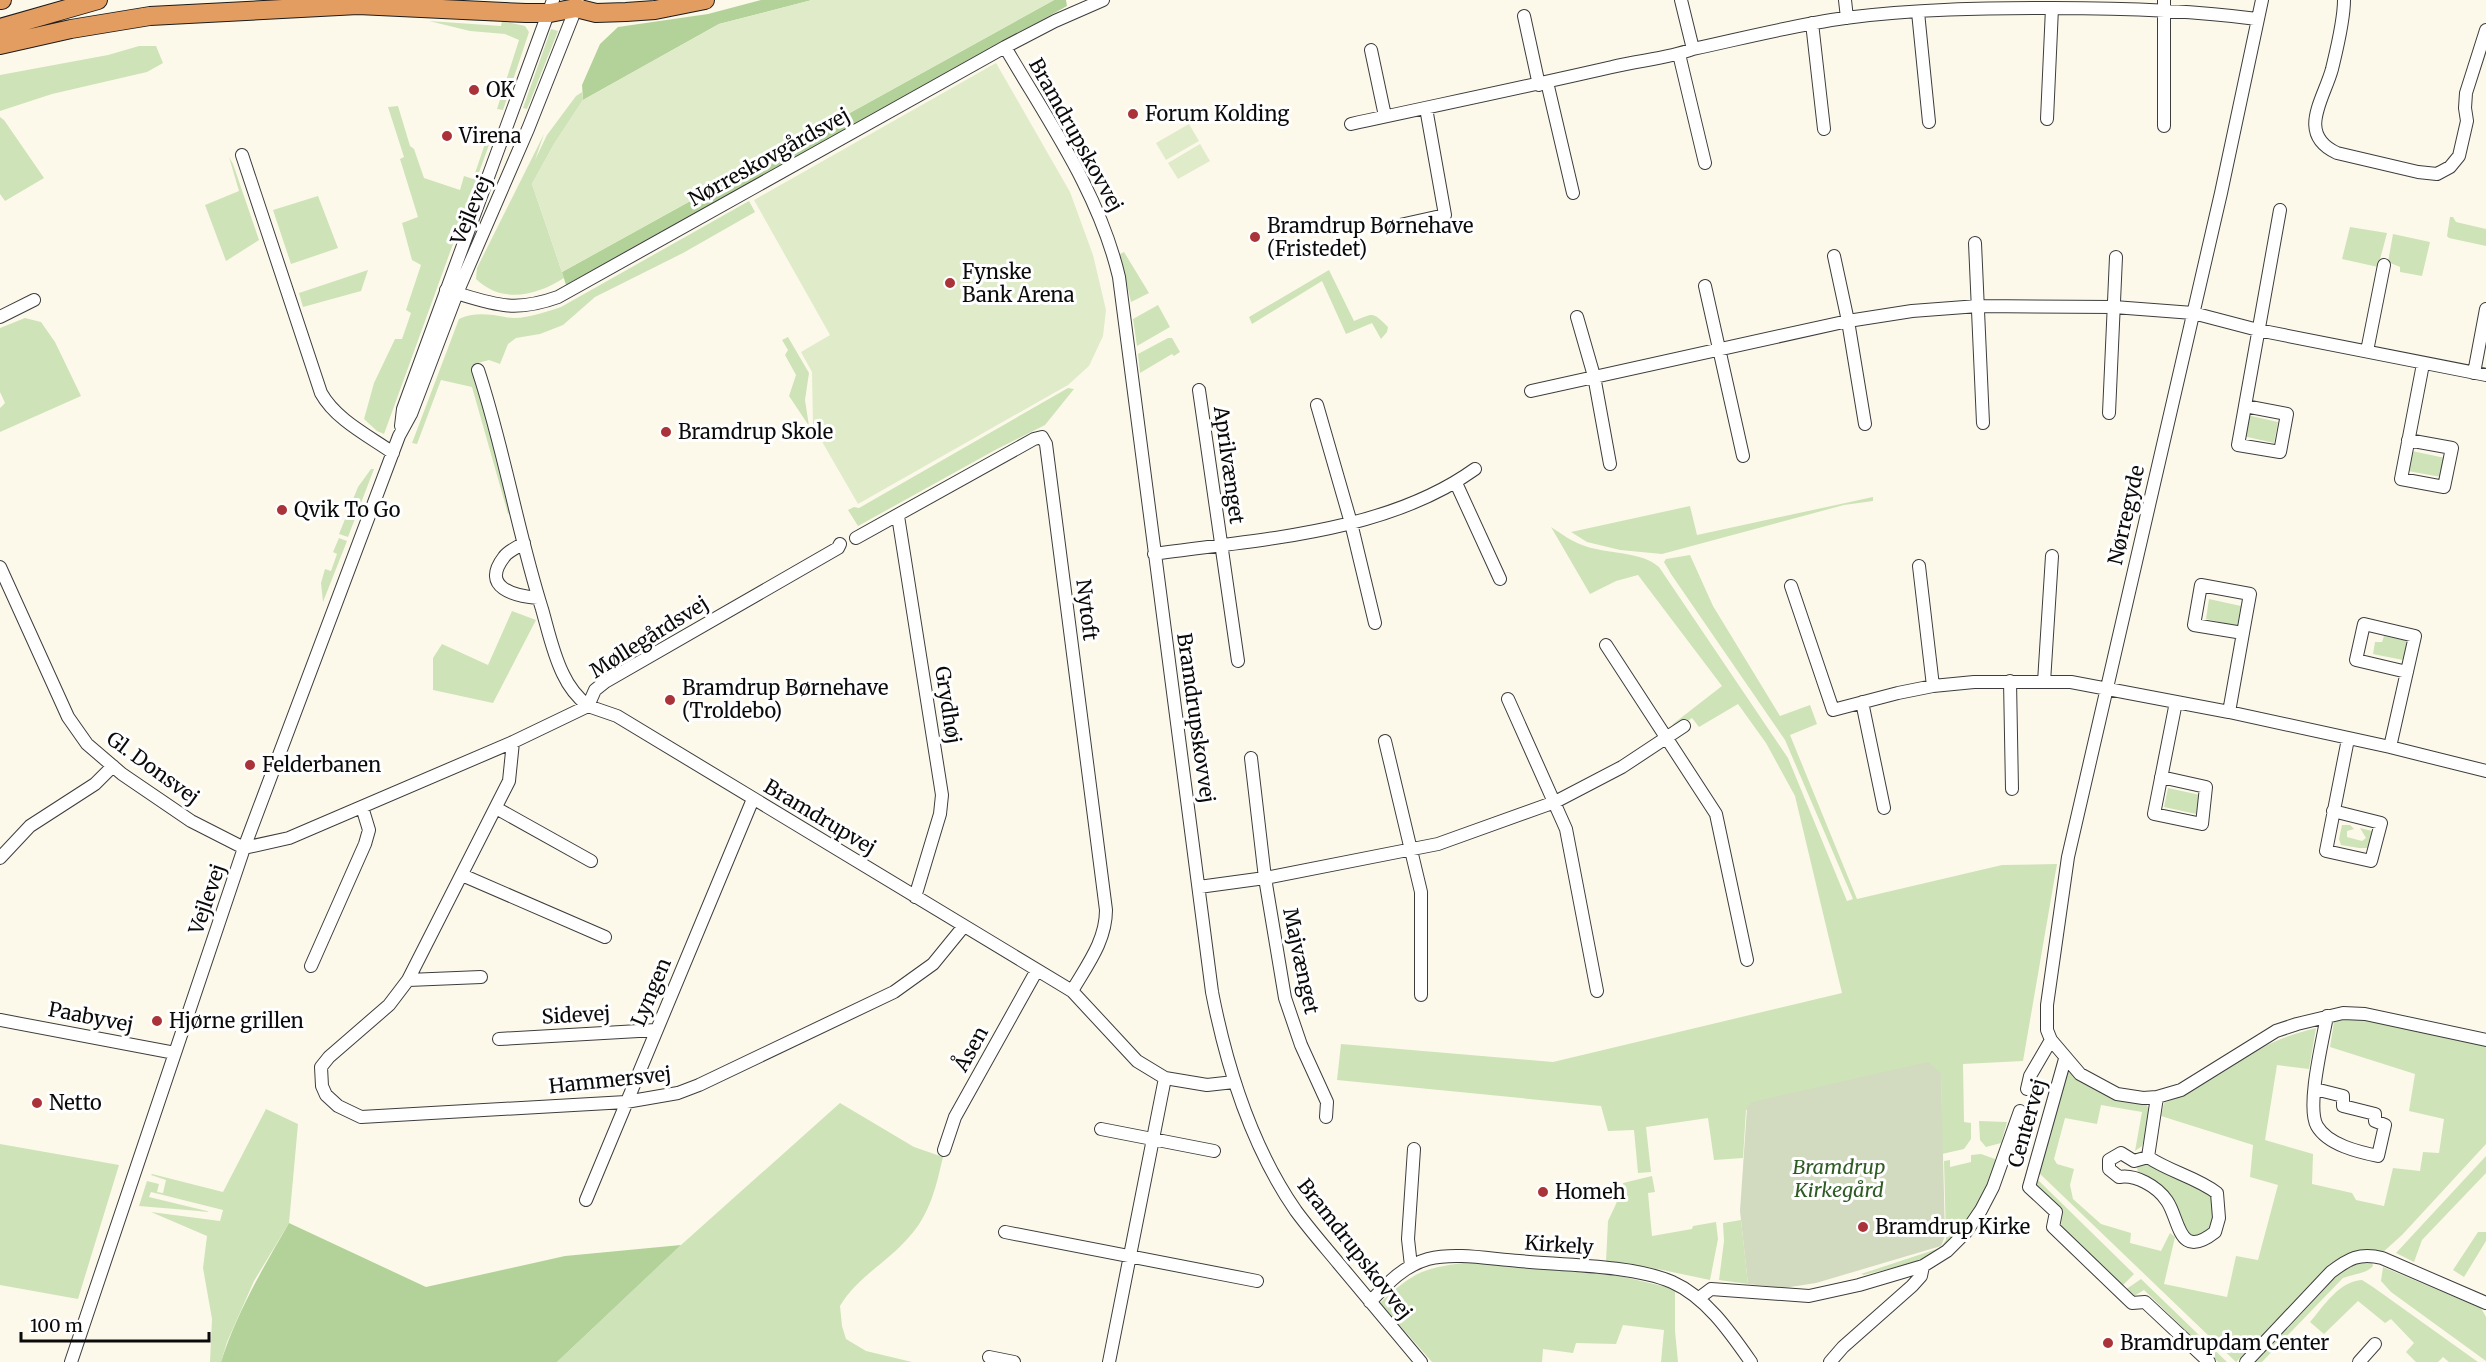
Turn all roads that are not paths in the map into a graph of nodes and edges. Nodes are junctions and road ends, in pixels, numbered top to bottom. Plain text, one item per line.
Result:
1 (98, 0) edge
2 (705, 0) edge
3 (1103, 0) edge
4 (1681, 0) edge
5 (1845, 0) edge
6 (2262, 0) edge
7 (2344, 0) edge
8 (576, 2) edge
9 (2005, 4) edge
10 (2164, 5) edge
11 (552, 6) edge
12 (2052, 8) junction
13 (1918, 12) junction
14 (1524, 16) dead end
15 (1847, 18) junction
16 (2258, 19) junction
17 (1812, 23) junction
18 (0, 28) edge
19 (2486, 30) edge
20 (0, 45) edge
21 (1005, 47) junction
22 (1693, 49) junction
23 (1371, 50) dead end
24 (1679, 54) junction
25 (1543, 84) junction
26 (1426, 108) junction
27 (1385, 116) junction
28 (2047, 119) dead end
29 (1929, 122) dead end
30 (1351, 124) dead end
31 (2164, 126) dead end
32 (1824, 129) dead end
33 (242, 155) dead end
34 (1705, 163) dead end
35 (1573, 193) dead end
36 (2280, 210) dead end
37 (1400, 225) dead end
38 (1975, 243) dead end
39 (1834, 256) dead end
40 (2116, 257) dead end
41 (2384, 265) dead end
42 (1706, 286) dead end
43 (452, 291) junction
44 (34, 300) dead end
45 (1978, 306) junction
46 (2114, 307) junction
47 (2486, 309) edge
48 (2193, 313) junction
49 (0, 317) edge
50 (1577, 317) dead end
51 (1848, 321) junction
52 (2258, 330) junction
53 (1719, 348) junction
54 (2367, 351) junction
55 (2423, 364) junction
56 (478, 370) dead end
57 (2480, 374) edge
58 (1594, 376) junction
59 (1199, 390) dead end
60 (1531, 391) dead end
61 (1317, 405) dead end
62 (2244, 406) junction
63 (2109, 413) dead end
64 (1983, 423) dead end
65 (1865, 424) dead end
66 (2408, 440) junction
67 (393, 453) junction
68 (1743, 456) dead end
69 (1610, 464) dead end
70 (1475, 469) dead end
71 (1456, 483) junction
72 (898, 516) junction
73 (1352, 523) junction
74 (856, 538) dead end
75 (524, 543) junction
76 (840, 544) dead end
77 (1221, 545) junction
78 (1154, 554) junction
79 (2052, 556) dead end
80 (1919, 566) dead end
81 (0, 569) edge
82 (1500, 579) dead end
83 (1791, 586) dead end
84 (538, 598) junction
85 (1375, 623) dead end
86 (2243, 633) junction
87 (1606, 645) dead end
88 (1238, 661) dead end
89 (2407, 672) junction
90 (2010, 681) junction
91 (2044, 682) junction
92 (1933, 686) junction
93 (2106, 688) junction
94 (1508, 699) dead end
95 (1862, 702) junction
96 (2175, 702) junction
97 (588, 706) junction
98 (2229, 712) junction
99 (1684, 726) dead end
100 (1666, 739) junction
101 (2348, 739) junction
102 (1385, 741) dead end
103 (513, 742) junction
104 (2390, 747) junction
105 (1251, 758) dead end
106 (113, 766) junction
107 (2486, 771) edge
108 (2161, 777) junction
109 (2012, 789) dead end
110 (753, 799) junction
111 (1555, 802) junction
112 (362, 807) junction
113 (496, 808) junction
114 (1884, 808) dead end
115 (2333, 811) junction
116 (244, 848) junction
117 (1411, 851) junction
118 (0, 858) edge
119 (591, 861) dead end
120 (462, 875) junction
121 (1265, 878) junction
122 (1198, 887) junction
123 (915, 897) junction
124 (964, 926) junction
125 (605, 937) dead end
126 (1747, 960) dead end
127 (311, 966) dead end
128 (1037, 970) junction
129 (481, 977) dead end
130 (408, 980) junction
131 (1597, 991) dead end
132 (1072, 992) junction
133 (1421, 995) dead end
134 (2327, 1016) junction
135 (0, 1020) edge
136 (656, 1030) junction
137 (499, 1039) dead end
138 (2051, 1040) junction
139 (2486, 1040) edge
140 (175, 1053) junction
141 (2065, 1059) junction
142 (1166, 1078) junction
143 (1234, 1082) junction
144 (2027, 1089) dead end
145 (2315, 1089) junction
146 (2157, 1097) junction
147 (626, 1102) junction
148 (2020, 1112) dead end
149 (1326, 1117) dead end
150 (1101, 1129) dead end
151 (1155, 1140) junction
152 (1414, 1149) dead end
153 (944, 1150) dead end
154 (1214, 1151) dead end
155 (2148, 1157) junction
156 (2134, 1161) junction
157 (2130, 1175) junction
158 (586, 1200) dead end
159 (1005, 1232) dead end
160 (1130, 1256) junction
161 (1411, 1266) junction
162 (1923, 1266) junction
163 (1257, 1281) dead end
164 (1699, 1298) junction
165 (1370, 1302) junction
166 (2486, 1303) edge
167 (2375, 1344) dead end
168 (989, 1357) dead end
169 (71, 1362) edge
170 (1014, 1362) edge
171 (1109, 1362) edge
172 (1421, 1362) edge
173 (1751, 1362) edge
174 (1830, 1362) edge
175 (2209, 1362) edge
176 (2246, 1362) edge
177 (2359, 1362) edge

1 - 18 highway
2 - 8 highway
3 - 21 street, Nørreskovgårdsvej
4 - 22 street
5 - 15 street
6 - 16 street, Nørregyde
7 - 19 street
8 - 11 highway
8 - 43 street, Vejlevej
9 - 12 street
9 - 13 street
10 - 12 street
10 - 16 street
10 - 31 street
11 - 20 highway
11 - 43 street, Vejlevej
12 - 28 street
13 - 15 street
13 - 29 street
14 - 25 street
15 - 17 street
16 - 48 street, Nørregyde
17 - 22 street
17 - 32 street
21 - 43 street, Nørreskovgårdsvej
21 - 78 street, Bramdrupskovvej
22 - 24 street
23 - 27 street
24 - 25 street
24 - 34 street
25 - 26 street
25 - 35 street
26 - 27 street
26 - 37 street
27 - 30 street
33 - 67 street
36 - 52 street
38 - 45 street
39 - 51 street
40 - 46 street
41 - 54 street
42 - 53 street
43 - 67 street, Vejlevej
44 - 49 street
45 - 46 street
45 - 51 street
45 - 64 street
46 - 48 street
46 - 63 street
47 - 57 street
48 - 52 street
48 - 93 street, Nørregyde
50 - 58 street
51 - 53 street
51 - 65 street
52 - 54 street
52 - 62 street
53 - 58 street
53 - 68 street
54 - 55 street
55 - 57 street
55 - 66 street
56 - 75 street, Møllegårdsvej
58 - 60 street
58 - 69 street
59 - 77 street, Aprilvænget
61 - 73 street
62 - 62 street
66 - 66 street
67 - 116 street, Vejlevej
70 - 71 street, Aprilvænget
71 - 73 street, Aprilvænget
71 - 82 street
72 - 74 street, Nytoft
72 - 123 street, Grydhøj
72 - 132 street, Nytoft
73 - 77 street, Aprilvænget
73 - 85 street
75 - 84 street, Møllegårdsvej
75 - 84 street
76 - 97 street, Møllegårdsvej
77 - 78 street, Aprilvænget
77 - 88 street, Aprilvænget
78 - 122 street, Bramdrupskovvej
79 - 91 street
80 - 92 street
81 - 106 street, Gl. Donsvej
83 - 95 street
84 - 97 street, Møllegårdsvej
86 - 86 street
86 - 98 street
87 - 100 street
89 - 89 street
89 - 104 street
90 - 91 street
90 - 92 street
90 - 109 street
91 - 93 street
92 - 95 street
93 - 96 street
93 - 138 street, Nørregyde
94 - 111 street
95 - 114 street
96 - 98 street
96 - 108 street
97 - 103 street
97 - 110 street, Bramdrupvej
98 - 101 street
99 - 100 street
100 - 111 street
100 - 126 street
101 - 104 street
101 - 115 street
102 - 117 street
103 - 112 street
103 - 113 street
104 - 107 street
105 - 121 street, Majvænget
106 - 116 street, Gl. Donsvej
106 - 118 street
108 - 108 street
110 - 123 street, Bramdrupvej
110 - 136 street, Lyngen
111 - 117 street
111 - 131 street
112 - 116 street
112 - 127 street
113 - 119 street
113 - 120 street
115 - 115 street
116 - 140 street, Vejlevej
117 - 121 street
117 - 133 street
120 - 125 street
120 - 130 street
121 - 122 street
121 - 149 street, Majvænget
122 - 143 street, Bramdrupskovvej
123 - 124 street, Bramdrupvej
124 - 128 street, Bramdrupvej
124 - 147 street, Hammersvej
128 - 132 street, Bramdrupvej
128 - 153 street, Åsen
129 - 130 street
130 - 147 street, Hammersvej
132 - 142 street, Bramdrupvej
134 - 139 street
134 - 145 street
134 - 146 street
135 - 140 street, Paabyvej
136 - 137 street, Sidevej
136 - 147 street, Lyngen
138 - 141 street, Nørregyde
138 - 144 street
140 - 169 street, Vejlevej
141 - 146 street, Nørregyde
141 - 175 street, Centervej
142 - 143 street, Bramdrupvej
142 - 151 street
143 - 165 street, Bramdrupskovvej
145 - 145 street
146 - 155 street
147 - 158 street, Lyngen
148 - 162 street
150 - 151 street
151 - 154 street
151 - 160 street
152 - 161 street
155 - 156 street
155 - 157 street
156 - 157 street
156 - 157 street
159 - 160 street
160 - 163 street
160 - 171 street
161 - 164 street, Kirkely
161 - 165 street, Kirkely
162 - 164 street
162 - 174 street
164 - 173 street, Kirkely
165 - 172 street, Bramdrupskovvej
166 - 176 street
167 - 177 street
168 - 170 street

